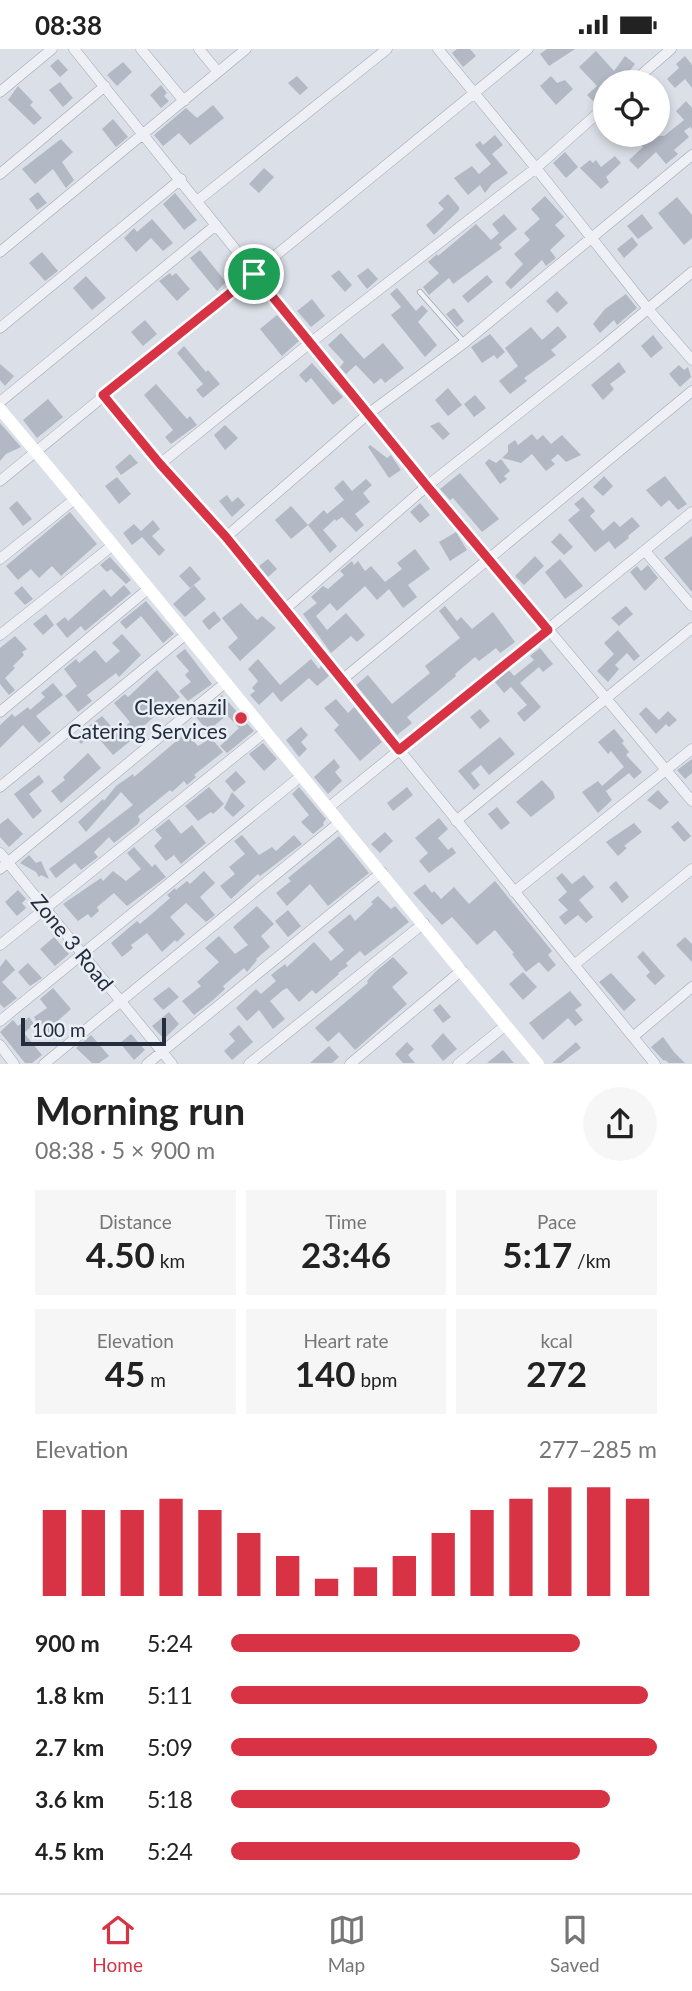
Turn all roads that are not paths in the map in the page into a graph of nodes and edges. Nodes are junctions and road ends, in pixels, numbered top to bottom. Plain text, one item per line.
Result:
1 (52, 49) edge
2 (74, 49) edge
3 (141, 49) edge
4 (199, 49) edge
5 (246, 49) edge
6 (387, 49) edge
7 (438, 49) edge
8 (528, 49) edge
9 (671, 49) edge
10 (647, 70) edge
11 (218, 72) junction
12 (105, 86) junction
13 (0, 92) edge
14 (474, 93) junction
15 (184, 101) junction
16 (593, 118) edge
17 (144, 132) junction
18 (692, 155) edge
19 (536, 168) junction
20 (0, 174) edge
21 (180, 179) junction
22 (197, 201) junction
23 (216, 225) junction
24 (593, 239) junction
25 (0, 252) edge
26 (692, 272) edge
27 (254, 274) junction
28 (420, 292) dead end
29 (648, 309) junction
30 (0, 328) edge
31 (310, 343) junction
32 (464, 343) junction
33 (692, 360) edge
34 (692, 391) edge
35 (103, 395) junction
36 (0, 402) edge
37 (0, 409) edge
38 (368, 414) junction
39 (36, 451) junction
40 (160, 464) junction
41 (0, 481) edge
42 (427, 486) junction
43 (76, 498) junction
44 (692, 512) edge
45 (226, 537) junction
46 (113, 545) junction
47 (645, 551) junction
48 (0, 559) edge
49 (488, 559) junction
50 (148, 589) junction
51 (692, 606) edge
52 (284, 610) junction
53 (692, 628) edge
54 (548, 630) junction
55 (0, 635) edge
56 (185, 635) junction
57 (342, 679) junction
58 (225, 683) junction
59 (605, 697) junction
60 (0, 712) edge
61 (265, 732) junction
62 (692, 749) edge
63 (399, 750) junction
64 (666, 770) junction
65 (301, 776) junction
66 (0, 787) edge
67 (692, 801) edge
68 (328, 808) junction
69 (456, 821) junction
70 (340, 822) junction
71 (0, 853) edge
72 (4, 866) edge
73 (692, 869) edge
74 (382, 872) junction
75 (514, 892) junction
76 (46, 909) junction
77 (424, 923) junction
78 (0, 946) edge
79 (82, 954) junction
80 (574, 965) junction
81 (462, 970) junction
82 (692, 987) edge
83 (121, 1000) junction
84 (0, 1021) edge
85 (506, 1025) junction
86 (634, 1036) junction
87 (0, 1045) edge
88 (162, 1052) junction
89 (15, 1063) edge
90 (44, 1063) edge
91 (147, 1063) edge
92 (172, 1063) edge
93 (249, 1063) edge
94 (350, 1063) edge
95 (458, 1063) edge
96 (538, 1063) edge
97 (655, 1063) edge

1 - 13 street
2 - 12 street
3 - 15 street
4 - 11 street
5 - 11 street
6 - 22 street
7 - 14 street
8 - 14 street
9 - 10 street
11 - 15 street
12 - 17 street
12 - 20 street
14 - 19 street
14 - 27 street
15 - 17 street
16 - 19 street
17 - 21 street
17 - 25 street
18 - 24 street
19 - 24 street
19 - 31 street
21 - 22 street
21 - 30 street
22 - 23 street
23 - 27 street
23 - 36 street
24 - 29 street
24 - 32 street
26 - 29 street
27 - 31 street
27 - 35 street
28 - 32 lane
29 - 33 street
29 - 42 street
31 - 38 street
31 - 40 street
32 - 38 street
34 - 49 street
35 - 39 street
35 - 40 street
37 - 39 street
38 - 42 street
38 - 45 street
39 - 41 street
39 - 43 street
40 - 45 street
42 - 49 street
42 - 52 street
43 - 46 street
43 - 48 street
44 - 47 street
45 - 52 street
46 - 50 street
46 - 55 street
47 - 51 street
47 - 54 street
49 - 54 street
49 - 57 street
50 - 56 street
50 - 60 street
52 - 57 street
53 - 59 street
54 - 59 street
54 - 63 street
56 - 58 street
56 - 66 street
57 - 63 street
58 - 61 street
58 - 72 street
59 - 64 street
59 - 69 street
61 - 65 street
61 - 76 street
62 - 64 street
63 - 68 street
63 - 69 street
64 - 67 street
64 - 75 street
65 - 68 street
65 - 79 street
68 - 70 street
69 - 75 street
70 - 74 street
70 - 83 street
71 - 72 street, Zone 3 Road
72 - 76 street, Zone 3 Road
73 - 80 street
74 - 77 street
74 - 88 street
75 - 80 street
76 - 78 street
76 - 79 street, Zone 3 Road
77 - 81 street
77 - 93 street
79 - 83 street, Zone 3 Road
79 - 84 street
80 - 86 street
81 - 85 street
81 - 94 street
82 - 86 street
83 - 88 street, Zone 3 Road
83 - 90 street
85 - 95 street
85 - 96 street
86 - 97 street
87 - 89 street
88 - 91 street
88 - 92 street, Zone 3 Road

